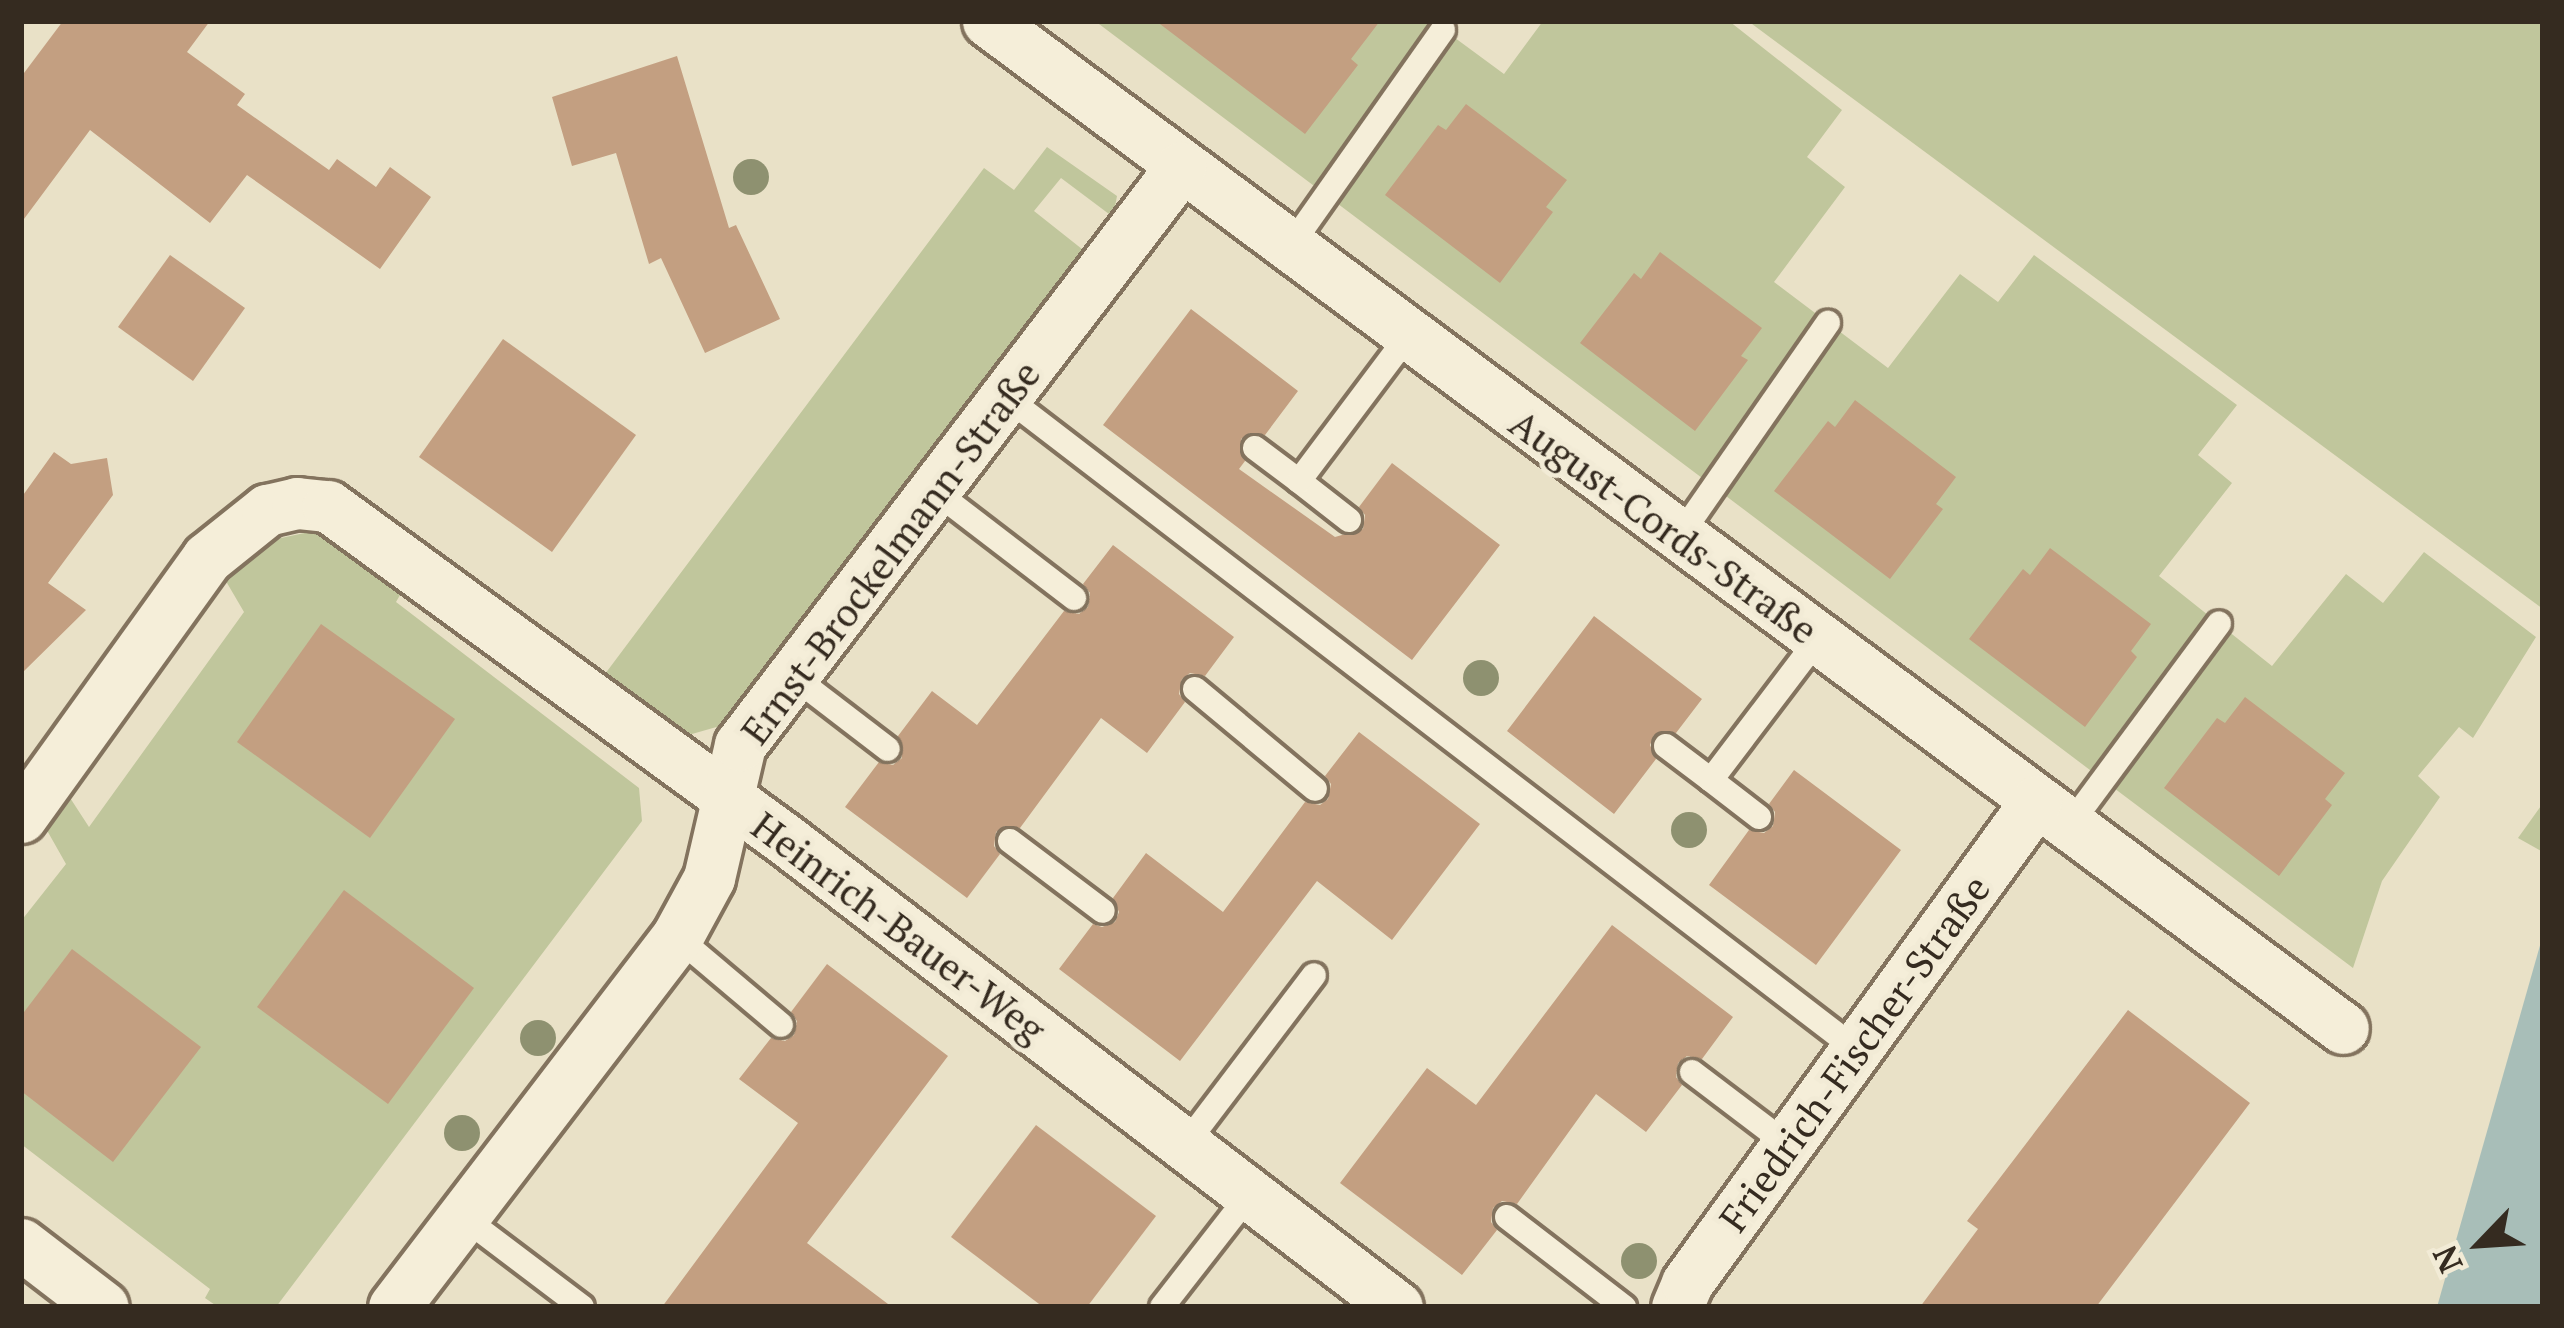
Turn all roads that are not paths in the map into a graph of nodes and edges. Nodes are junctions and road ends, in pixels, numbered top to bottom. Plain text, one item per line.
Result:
1 (988, 21) edge
2 (1443, 29) dead end
3 (1180, 168) junction
4 (1289, 248) junction
5 (1828, 323) dead end
6 (1408, 336) junction
7 (1007, 398) junction
8 (1255, 448) dead end
9 (1299, 481) junction
10 (936, 493) junction
11 (1349, 520) dead end
12 (1679, 537) junction
13 (1074, 598) dead end
14 (2219, 623) dead end
15 (1818, 639) junction
16 (794, 677) junction
17 (1195, 689) dead end
18 (1666, 746) dead end
19 (888, 749) dead end
20 (1711, 780) junction
21 (1315, 789) dead end
22 (725, 795) junction
23 (2052, 813) junction
24 (21, 817) edge
25 (1759, 817) dead end
26 (1010, 841) dead end
27 (1103, 911) dead end
28 (676, 937) junction
29 (1314, 975) dead end
30 (781, 1024) dead end
31 (2343, 1028) dead end
32 (1857, 1050) junction
33 (1692, 1072) dead end
34 (1788, 1144) junction
35 (1185, 1145) junction
36 (1250, 1194) junction
37 (463, 1216) junction
38 (1508, 1217) dead end
39 (21, 1244) edge
40 (103, 1307) edge
41 (394, 1307) edge
42 (583, 1307) edge
43 (1162, 1307) edge
44 (1397, 1307) edge
45 (1624, 1307) edge
46 (1677, 1307) edge

1 - 3 street, August-Cords-Straße
2 - 4 lane
3 - 4 street, August-Cords-Straße
3 - 7 street, Ernst-Brockelmann-Straße
4 - 6 street, August-Cords-Straße
5 - 12 lane
6 - 9 lane
6 - 12 street, August-Cords-Straße
7 - 10 street, Ernst-Brockelmann-Straße
7 - 32 lane
8 - 9 lane
9 - 11 lane
10 - 13 lane
10 - 16 street, Ernst-Brockelmann-Straße
12 - 15 street, August-Cords-Straße
14 - 23 lane
15 - 20 lane
15 - 23 street, August-Cords-Straße
16 - 19 lane
16 - 22 street, Ernst-Brockelmann-Straße
17 - 21 lane
18 - 20 lane
20 - 25 lane
22 - 24 street, Heinrich-Bauer-Weg
22 - 28 street, Ernst-Brockelmann-Straße
22 - 35 street, Heinrich-Bauer-Weg
23 - 31 street, August-Cords-Straße
23 - 32 street, Friedrich-Fischer-Straße
26 - 27 lane
28 - 30 lane
28 - 37 street, Ernst-Brockelmann-Straße
29 - 35 lane
32 - 34 street, Friedrich-Fischer-Straße
33 - 34 lane
34 - 46 street, Friedrich-Fischer-Straße
35 - 36 street, Heinrich-Bauer-Weg
36 - 43 lane
36 - 44 street, Heinrich-Bauer-Weg
37 - 41 street, Ernst-Brockelmann-Straße
37 - 42 lane
38 - 45 lane
39 - 40 street

